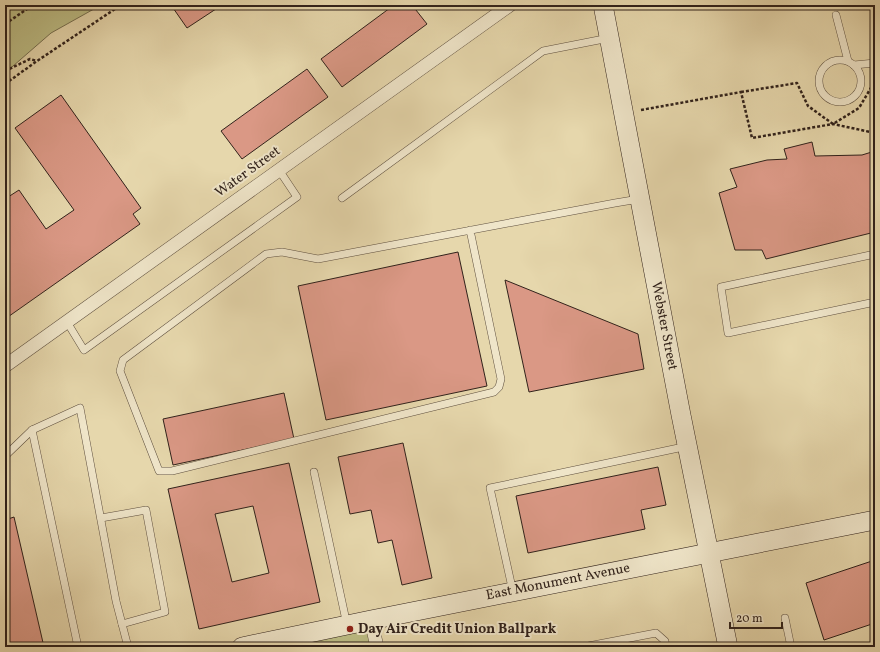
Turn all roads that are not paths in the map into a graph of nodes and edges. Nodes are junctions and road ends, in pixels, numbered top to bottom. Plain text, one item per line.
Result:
1 (510, 5) edge
2 (603, 5) edge
3 (836, 15) dead end
4 (609, 38) junction
5 (851, 63) junction
6 (875, 63) edge
7 (279, 170) junction
8 (342, 198) dead end
9 (639, 199) junction
10 (470, 230) junction
11 (875, 254) edge
12 (875, 302) edge
13 (67, 322) junction
14 (5, 366) edge
15 (32, 430) junction
16 (688, 446) junction
17 (5, 456) edge
18 (314, 472) dead end
19 (101, 518) junction
20 (875, 520) edge
21 (709, 552) junction
22 (512, 592) junction
23 (786, 618) dead end
24 (371, 620) junction
25 (122, 624) junction
26 (347, 625) junction
27 (78, 647) edge
28 (128, 647) edge
29 (242, 647) edge
30 (377, 647) edge
31 (583, 647) edge
32 (666, 647) edge
33 (728, 647) edge
34 (791, 647) edge

1 - 7 street, Water Street
2 - 4 street, Webster Street
3 - 5 lane
4 - 8 lane
4 - 9 street, Webster Street
5 - 5 lane
5 - 6 lane
7 - 13 street, Water Street
7 - 13 lane
9 - 10 lane
9 - 16 street, Webster Street
10 - 10 lane
11 - 12 lane
13 - 14 street, Water Street
15 - 17 lane
15 - 19 lane
15 - 27 lane
16 - 21 street, Webster Street
16 - 22 lane
18 - 26 lane
19 - 25 lane
19 - 25 lane
20 - 21 street, East Monument Avenue
21 - 22 street, East Monument Avenue
21 - 33 street, Webster Street
22 - 24 street, East Monument Avenue
23 - 34 lane
24 - 26 street, East Monument Avenue
24 - 30 street
25 - 28 lane
26 - 29 street, East Monument Avenue
31 - 32 lane

